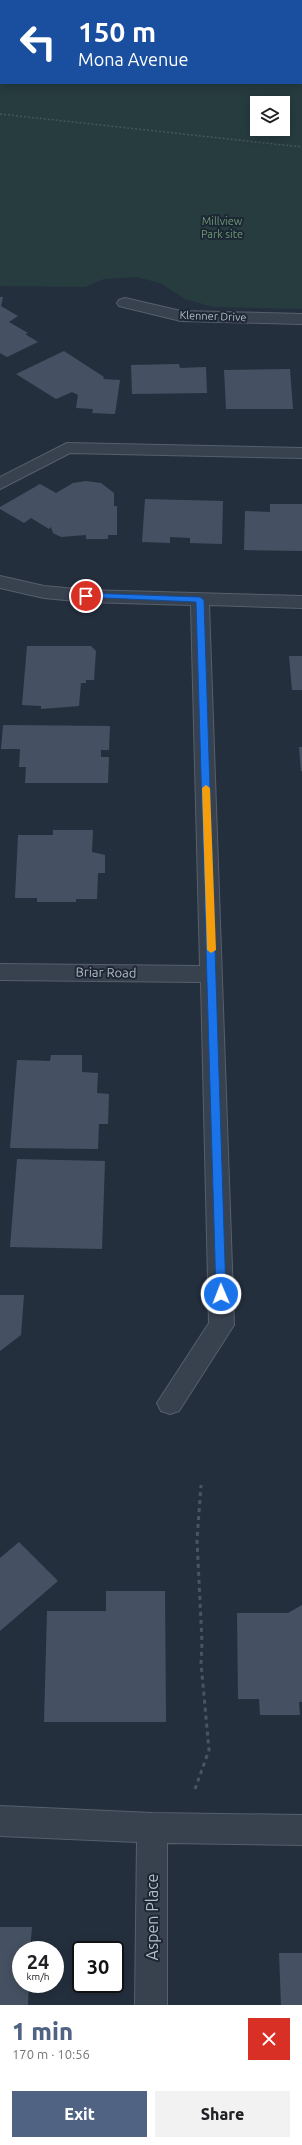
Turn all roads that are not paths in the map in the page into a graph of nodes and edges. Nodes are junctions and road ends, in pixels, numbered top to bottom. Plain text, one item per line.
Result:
1 (125, 303) dead end
2 (302, 319) edge
3 (302, 453) edge
4 (0, 484) edge
5 (0, 582) edge
6 (200, 600) junction
7 (302, 602) edge
8 (0, 972) edge
9 (212, 974) junction
10 (170, 1402) dead end
11 (0, 1821) edge
12 (152, 1828) junction
13 (302, 1830) edge
14 (151, 2005) edge

1 - 2 street, Klenner Drive
3 - 4 street
5 - 6 street
6 - 7 street
6 - 9 street
8 - 9 street, Briar Road
9 - 10 street
11 - 12 street
12 - 13 street
12 - 14 street, Aspen Place

